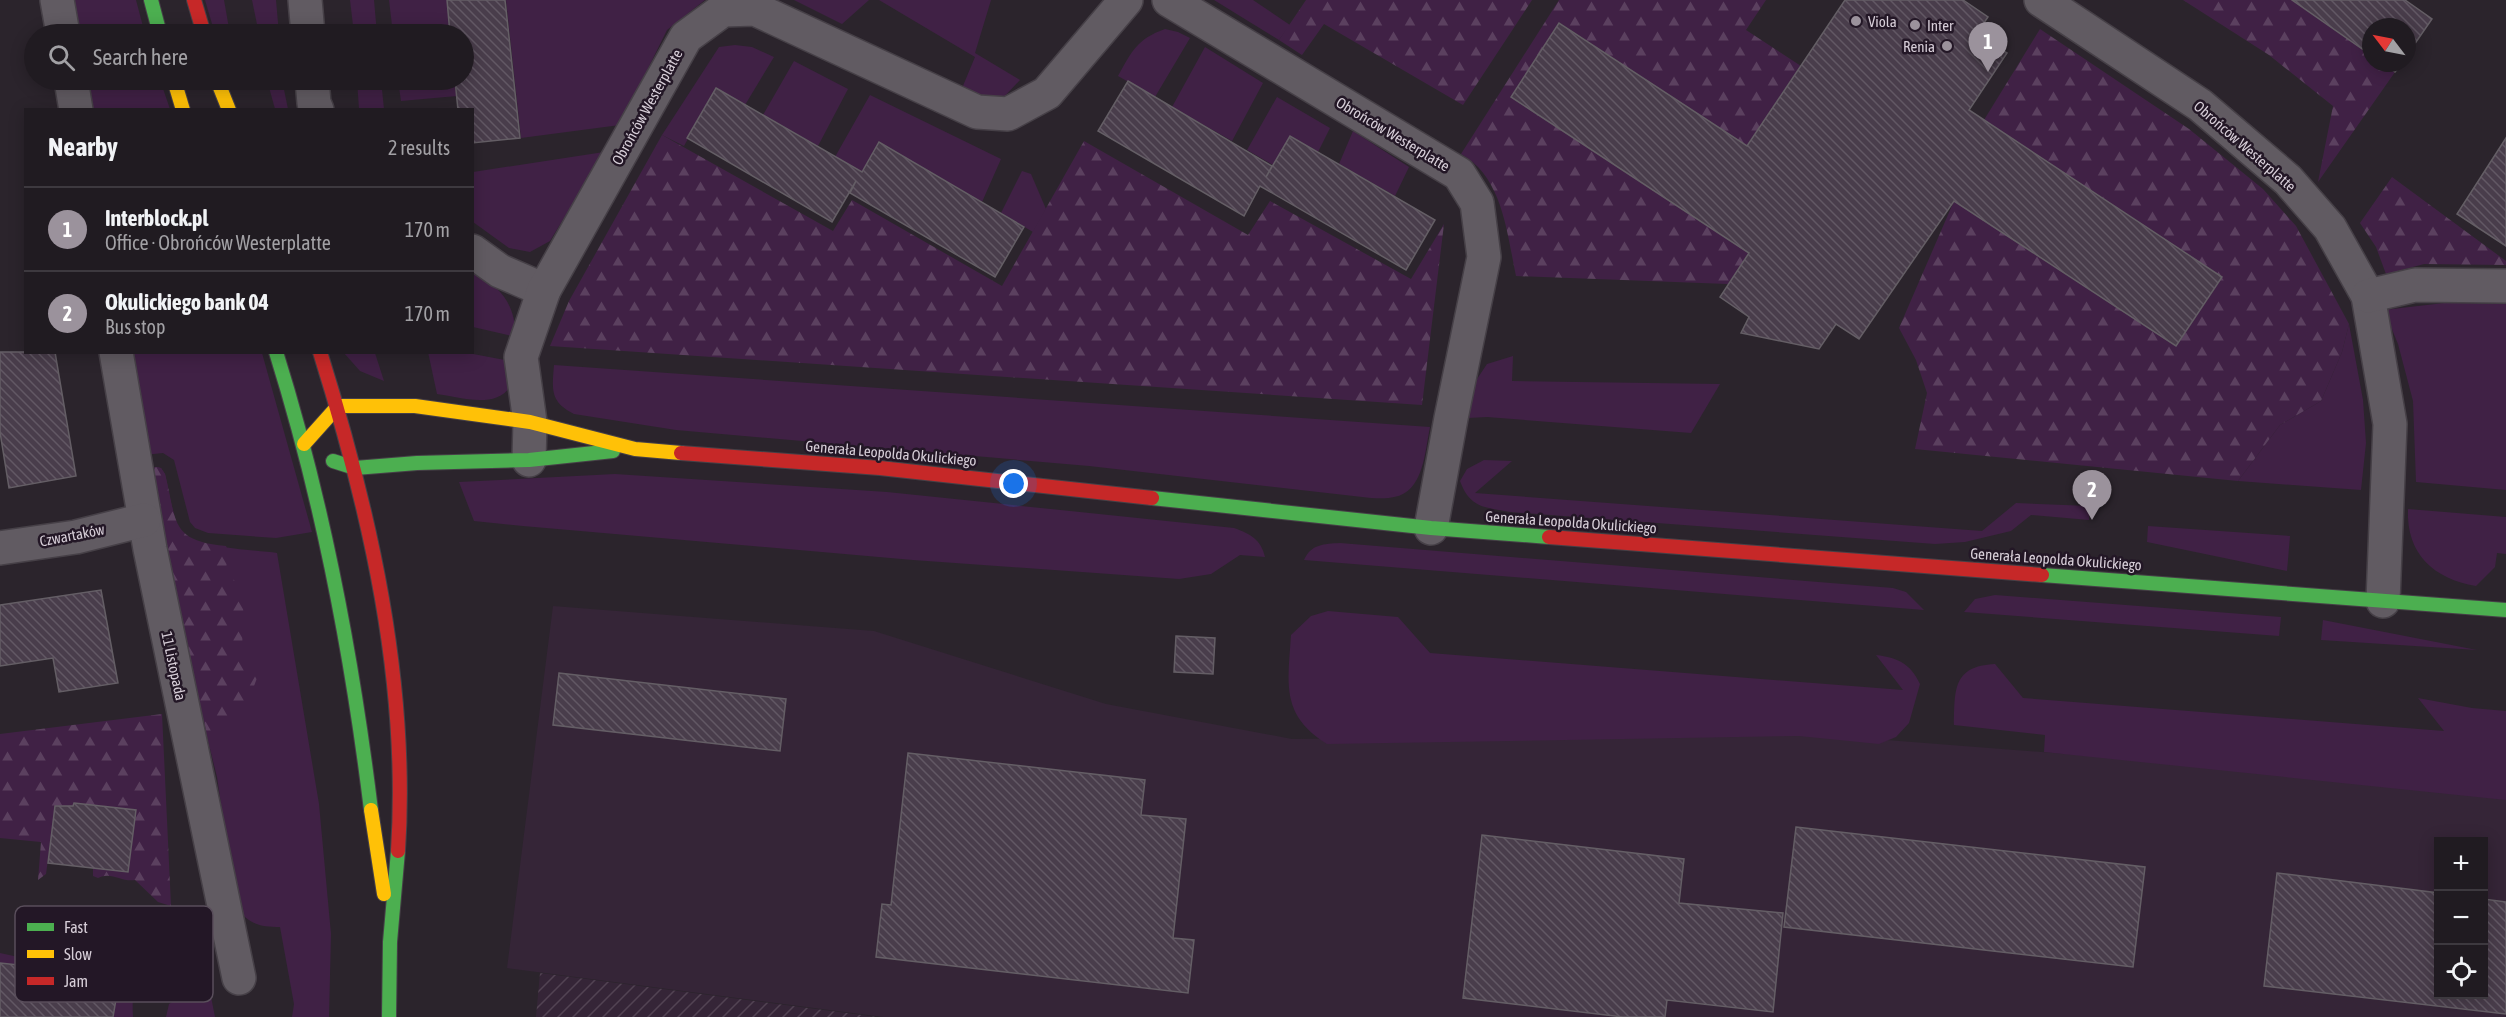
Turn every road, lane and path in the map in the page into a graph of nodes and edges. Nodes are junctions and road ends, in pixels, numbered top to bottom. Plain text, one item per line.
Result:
1 (57, 0) edge
2 (151, 0) edge
3 (194, 0) edge
4 (305, 0) edge
5 (1126, 0) edge
6 (1169, 0) edge
7 (2041, 0) edge
8 (61, 24) edge
9 (157, 24) edge
10 (201, 24) edge
11 (307, 24) edge
12 (73, 90) edge
13 (177, 90) edge
14 (221, 90) edge
15 (313, 90) edge
16 (76, 108) edge
17 (182, 108) edge
18 (228, 108) edge
19 (316, 108) edge
20 (474, 252) edge
21 (2506, 286) edge
22 (544, 290) junction
23 (2368, 296) junction
24 (116, 354) edge
25 (277, 354) edge
26 (321, 354) edge
27 (338, 406) junction
28 (530, 422) junction
29 (305, 448) junction
30 (635, 449) junction
31 (530, 460) junction
32 (355, 468) junction
33 (144, 520) junction
34 (1431, 528) junction
35 (0, 548) edge
36 (2383, 601) junction
37 (2506, 610) edge
38 (391, 933) junction
39 (239, 978) dead end
40 (389, 1017) edge

1 - 8 street
2 - 9 street
3 - 10 street
4 - 11 street
5 - 22 street, Obrońców Westerplatte
6 - 34 street, Obrońców Westerplatte
7 - 23 street, Obrońców Westerplatte
12 - 16 street
13 - 17 street
14 - 18 street
15 - 19 street
20 - 22 street
21 - 23 street
22 - 28 street, Obrońców Westerplatte
23 - 36 street, Obrońców Westerplatte
24 - 33 street, 11 Listopada
25 - 29 street
26 - 27 street
27 - 28 street, Generała Leopolda Okulickiego
27 - 29 street
27 - 32 street
28 - 30 street, Generała Leopolda Okulickiego
28 - 31 street, Obrońców Westerplatte
29 - 32 street, Generała Leopolda Okulickiego
29 - 38 street
30 - 31 street, Generała Leopolda Okulickiego
30 - 34 street, Generała Leopolda Okulickiego
31 - 32 street, Generała Leopolda Okulickiego
32 - 38 street
33 - 35 street, Czwartaków
33 - 39 street, 11 Listopada
34 - 36 street, Generała Leopolda Okulickiego
36 - 37 street, Generała Leopolda Okulickiego
38 - 40 street

